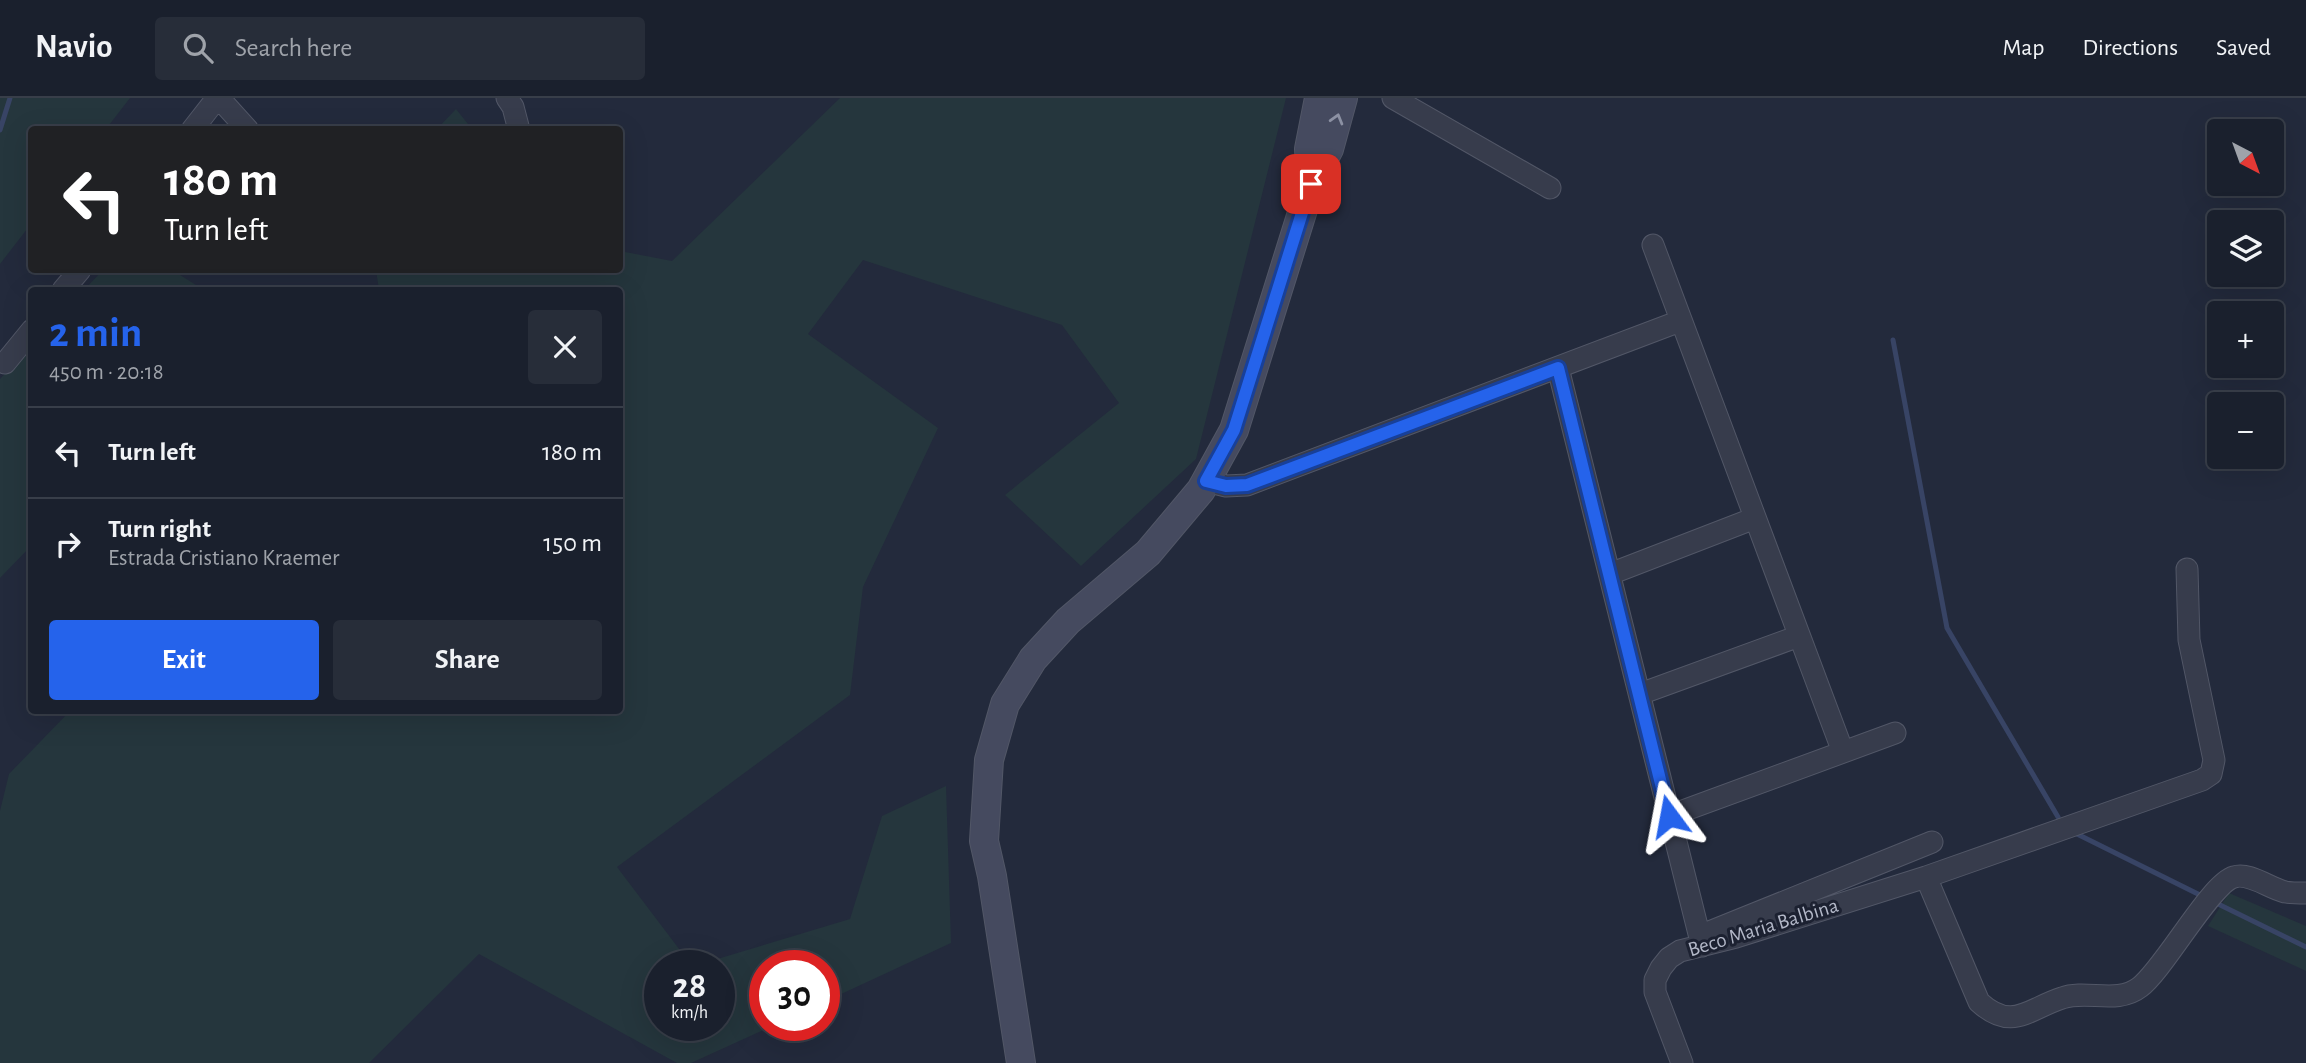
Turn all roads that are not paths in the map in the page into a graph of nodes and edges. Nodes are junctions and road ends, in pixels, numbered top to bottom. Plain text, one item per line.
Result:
1 (218, 98) edge
2 (507, 98) edge
3 (1319, 98) edge
4 (1343, 98) edge
5 (1393, 98) edge
6 (195, 126) edge
7 (244, 126) edge
8 (518, 126) edge
9 (1311, 184) junction
10 (1550, 188) dead end
11 (1653, 245) dead end
12 (77, 273) edge
13 (66, 287) edge
14 (1681, 321) junction
15 (28, 335) edge
16 (5, 363) dead end
17 (1558, 368) junction
18 (1206, 481) junction
19 (1755, 518) junction
20 (2187, 569) dead end
21 (1610, 574) junction
22 (1799, 636) junction
23 (1640, 694) junction
24 (1895, 733) dead end
25 (1843, 752) junction
26 (1669, 816) junction
27 (1932, 842) dead end
28 (1926, 877) junction
29 (2306, 893) edge
30 (1700, 941) junction
31 (1021, 1063) edge
32 (1682, 1063) edge

1 - 6 street
1 - 7 street
2 - 8 street
3 - 9 main road
9 -> 4 main road
5 - 10 street
9 - 18 main road
11 - 14 street
12 - 13 street
14 - 17 street
14 - 19 street
15 - 16 street
17 - 18 street
17 - 21 street
18 - 31 main road
19 - 21 street
19 - 22 street
20 - 28 street, Beco Maria Balbina
21 - 23 street
22 - 23 street
22 - 25 street
23 - 26 street
24 - 25 street
25 - 26 street
26 - 30 street
27 - 30 street
28 - 29 street
28 - 30 street, Beco Maria Balbina
30 - 32 street, Beco Maria Balbina

